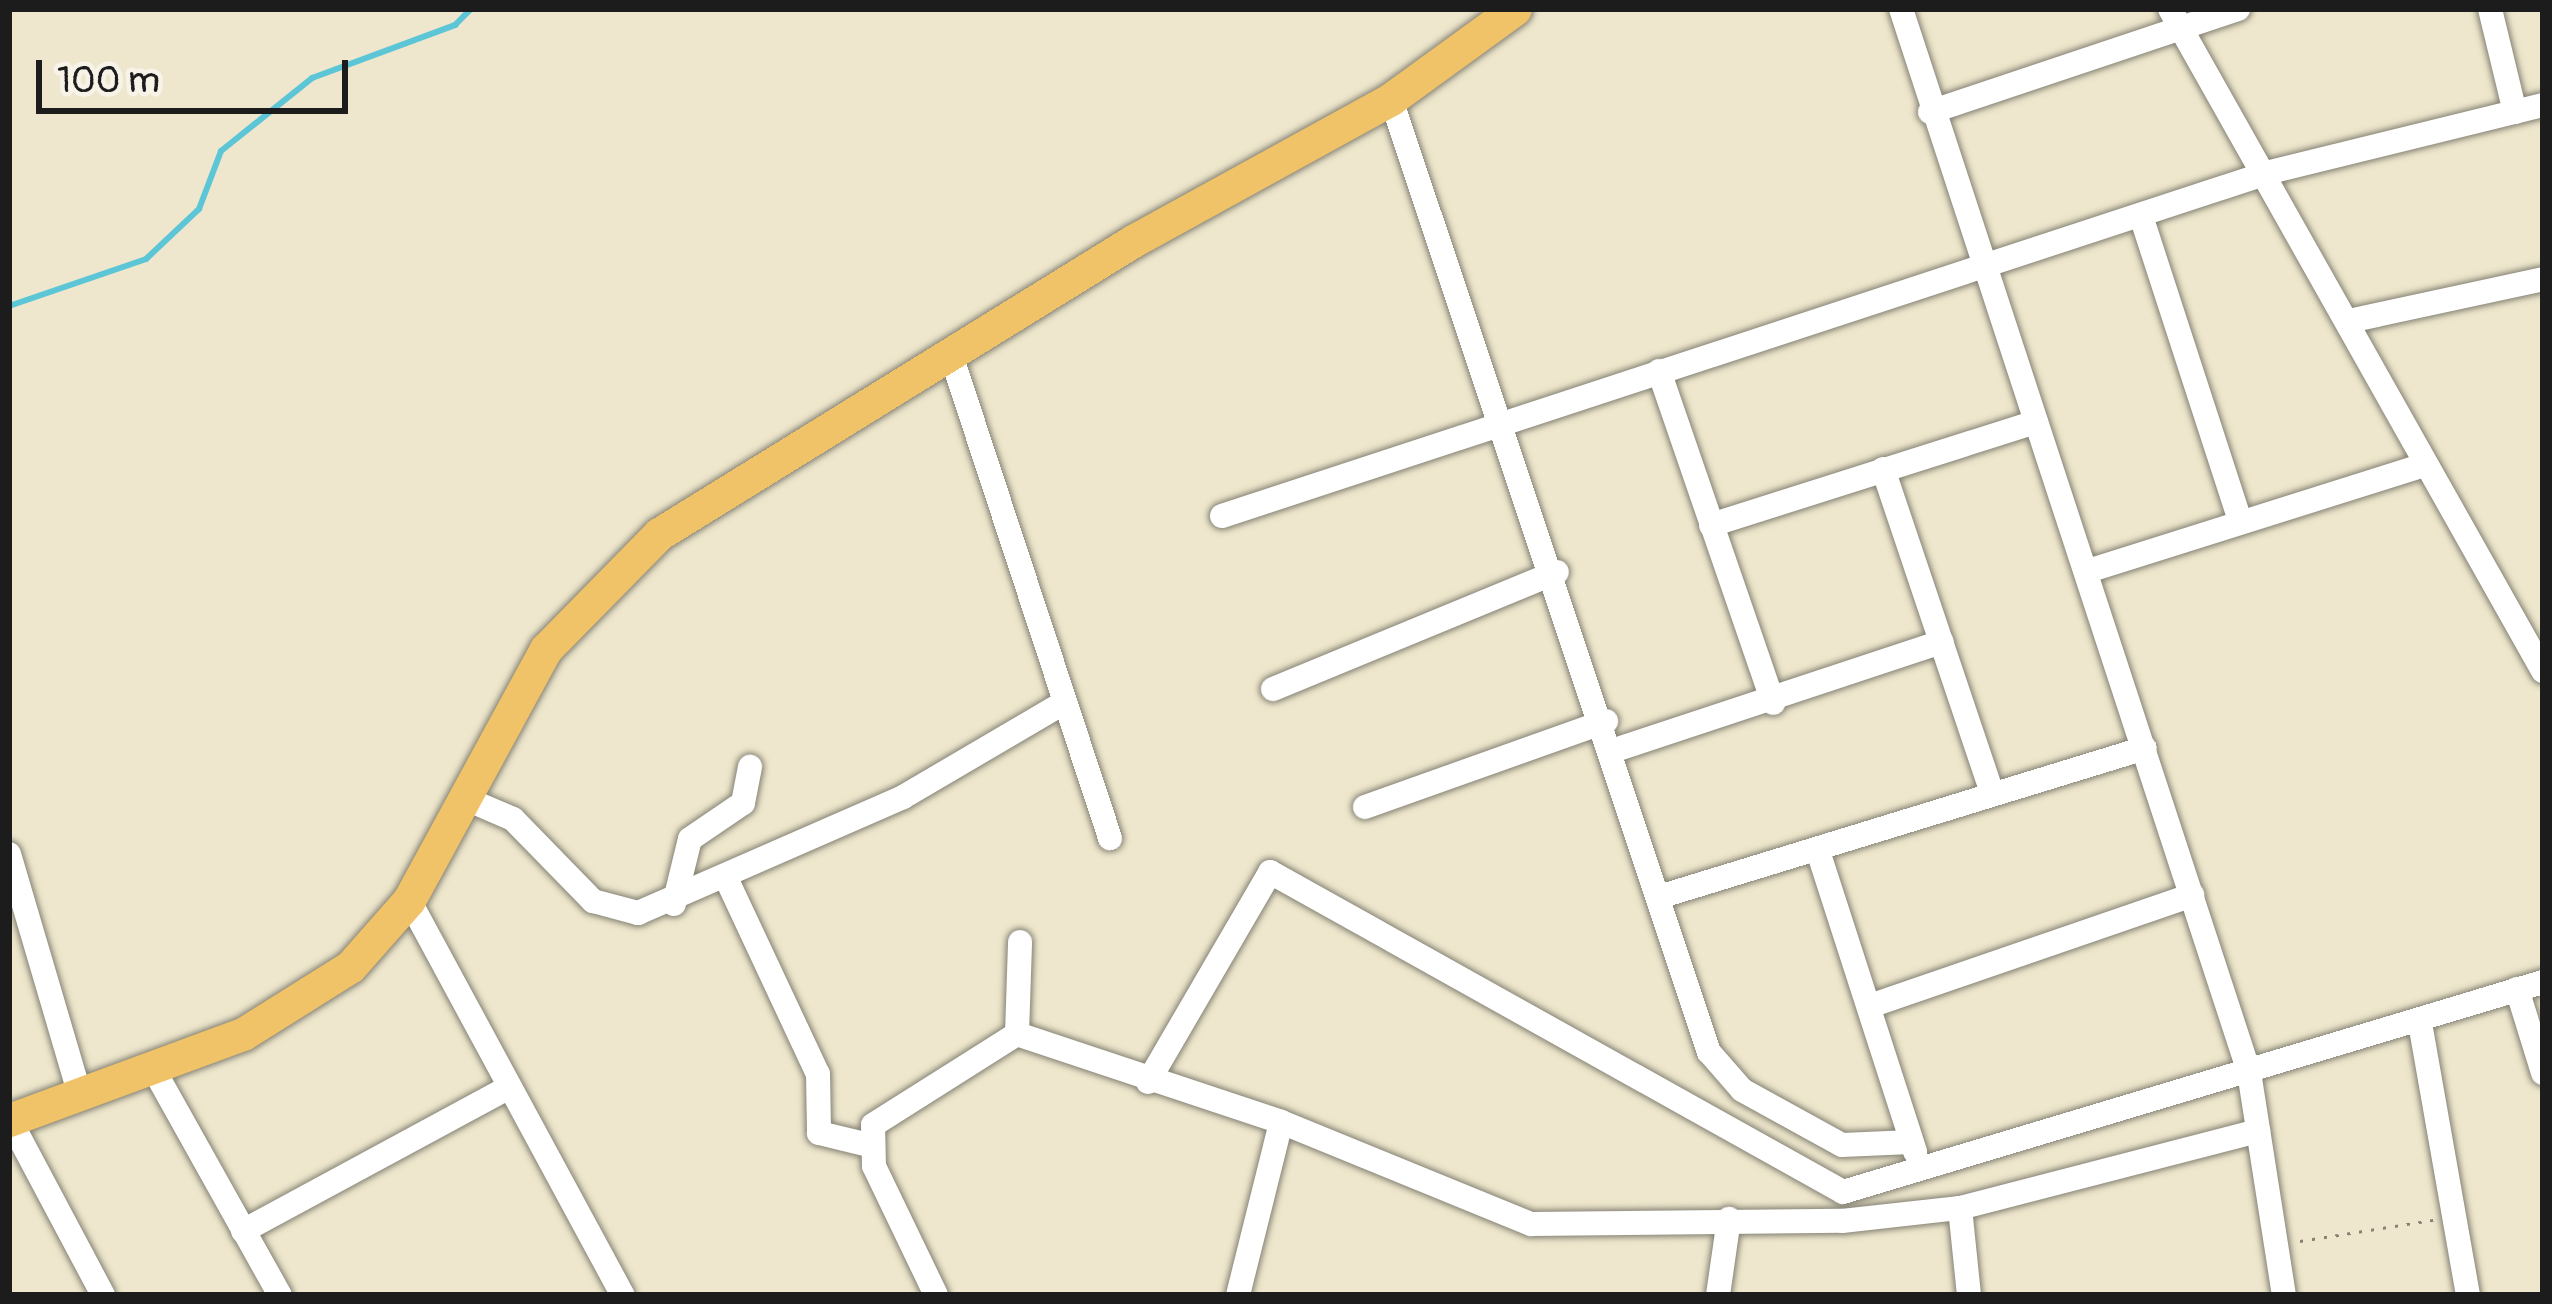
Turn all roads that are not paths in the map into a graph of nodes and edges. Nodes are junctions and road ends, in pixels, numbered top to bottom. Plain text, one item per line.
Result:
1 (1515, 9) edge
2 (1901, 9) edge
3 (2238, 9) edge
4 (2490, 9) edge
5 (2174, 17) edge
6 (1391, 99) junction
7 (2543, 105) edge
8 (1930, 112) junction
9 (2515, 112) junction
10 (2270, 172) junction
11 (2142, 219) junction
12 (1986, 268) junction
13 (2543, 279) edge
14 (2349, 321) junction
15 (950, 352) junction
16 (1659, 371) junction
17 (1507, 420) junction
18 (2036, 422) junction
19 (2424, 465) junction
20 (1883, 469) junction
21 (1222, 517) dead end
22 (2239, 518) junction
23 (1712, 525) junction
24 (2091, 570) junction
25 (1557, 572) junction
26 (1942, 642) junction
27 (2543, 671) edge
28 (1273, 688) dead end
29 (1773, 703) junction
30 (1058, 706) junction
31 (1606, 721) junction
32 (2145, 748) junction
33 (1615, 750) junction
34 (750, 767) dead end
35 (1991, 790) junction
36 (464, 798) junction
37 (1365, 807) dead end
38 (1109, 838) dead end
39 (1817, 851) junction
40 (9, 854) edge
41 (728, 880) junction
42 (2192, 895) junction
43 (1659, 897) junction
44 (410, 900) junction
45 (674, 904) junction
46 (1020, 942) dead end
47 (2543, 982) edge
48 (2517, 989) junction
49 (1870, 1006) junction
50 (2420, 1023) junction
51 (1017, 1034) junction
52 (154, 1070) junction
53 (2249, 1072) junction
54 (2543, 1073) edge
55 (1148, 1082) junction
56 (508, 1087) junction
57 (80, 1096) junction
58 (9, 1120) edge
59 (1281, 1122) junction
60 (2258, 1131) junction
61 (1911, 1142) junction
62 (869, 1145) junction
63 (1921, 1172) junction
64 (1960, 1208) junction
65 (1729, 1219) junction
66 (243, 1231) junction
67 (103, 1295) edge
68 (280, 1295) edge
69 (623, 1295) edge
70 (936, 1295) edge
71 (1238, 1295) edge
72 (1718, 1295) edge
73 (1969, 1295) edge
74 (2284, 1295) edge
75 (2468, 1295) edge

1 - 6 main road
2 - 8 street
3 - 5 street
4 - 9 street
5 - 8 street
5 - 10 street
6 - 15 main road
6 - 17 street
7 - 9 street
8 - 12 street
9 - 10 street
10 - 11 street
10 - 14 street
11 - 12 street
11 - 22 street
12 - 16 street
12 - 18 street
13 - 14 street
14 - 19 street
15 - 30 street
15 - 36 main road
16 - 17 street
16 - 23 street
17 - 21 street
17 - 25 street
18 - 20 street
18 - 24 street
19 - 22 street
19 - 27 street
20 - 23 street
20 - 26 street
22 - 24 street
23 - 29 street
24 - 32 street
25 - 28 street
25 - 31 street
26 - 29 street
26 - 35 street
29 - 33 street
30 - 38 street
30 - 41 street
31 - 33 street
31 - 37 street
32 - 35 street
32 - 42 street
33 - 43 street
34 - 45 street
35 - 39 street
36 - 44 main road
36 - 45 street
39 - 43 street
39 - 49 street
40 - 57 street
41 - 45 street
41 - 62 street
42 - 49 street
42 - 53 street
43 - 61 street
44 - 52 main road
44 - 56 street
46 - 51 street
47 - 48 street
48 - 50 street
48 - 54 street
49 - 61 street
50 - 53 street
50 - 75 street
51 - 55 street
51 - 62 street
52 - 57 main road
52 - 66 street
53 - 60 street
53 - 63 street
55 - 59 street
55 - 63 street
56 - 66 street
56 - 69 street
57 - 58 main road
58 - 67 street
59 - 65 street
59 - 71 street
60 - 64 street
60 - 74 street
61 - 63 street
62 - 70 street
64 - 65 street
64 - 73 street
65 - 72 street
66 - 68 street

